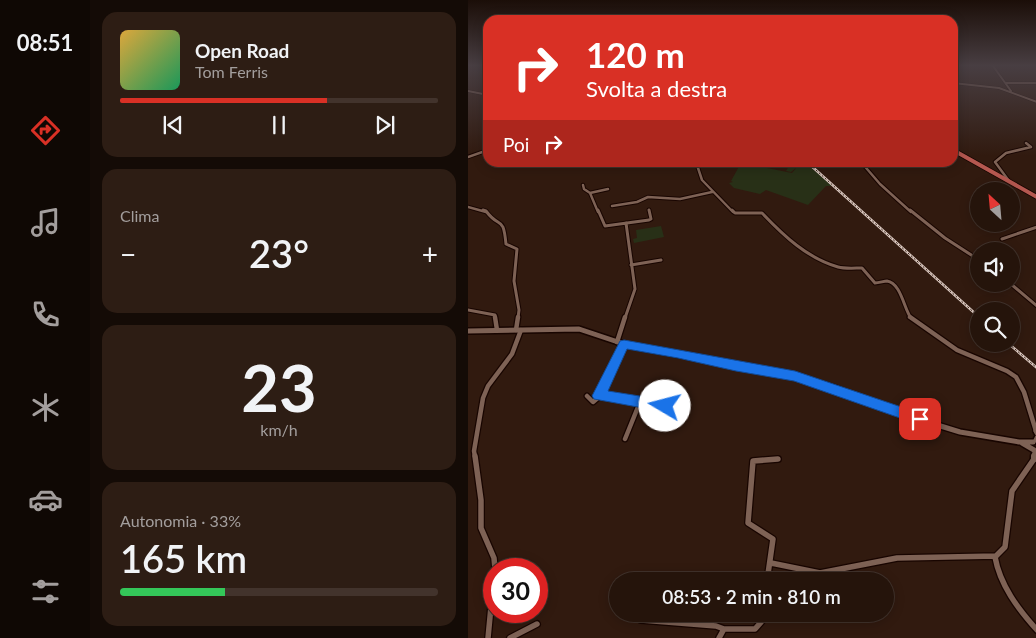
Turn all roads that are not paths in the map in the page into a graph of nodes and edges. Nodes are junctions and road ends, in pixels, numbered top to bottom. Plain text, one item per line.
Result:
1 (1022, 96) edge
2 (1036, 102) edge
3 (1026, 143) dead end
4 (1031, 147) junction
5 (1036, 148) edge
6 (483, 152) edge
7 (958, 153) edge
8 (468, 157) edge
9 (696, 167) edge
10 (865, 167) edge
11 (1009, 181) junction
12 (583, 185) dead end
13 (608, 189) dead end
14 (590, 192) junction
15 (712, 192) junction
16 (1036, 197) edge
17 (612, 206) dead end
18 (468, 207) edge
19 (649, 210) dead end
20 (626, 223) junction
21 (1036, 227) edge
22 (1002, 239) dead end
23 (970, 255) edge
24 (661, 260) dead end
25 (632, 265) junction
26 (1020, 292) edge
27 (1036, 306) edge
28 (468, 310) edge
29 (497, 330) junction
30 (518, 330) junction
31 (468, 331) edge
32 (617, 342) junction
33 (624, 344) junction
34 (587, 396) dead end
35 (600, 396) junction
36 (640, 402) junction
37 (665, 406) dead end
38 (1036, 432) edge
39 (625, 439) dead end
40 (1035, 440) edge
41 (1019, 442) junction
42 (1035, 454) edge
43 (778, 460) dead end
44 (996, 556) junction
45 (494, 558) edge
46 (771, 563) junction
47 (769, 572) edge
48 (666, 622) edge
49 (763, 622) edge
50 (489, 623) edge
51 (537, 624) dead end
52 (724, 630) junction
53 (1036, 630) edge
54 (488, 638) edge
55 (510, 638) edge
56 (719, 638) edge

1 - 2 street
3 - 4 street
4 - 5 street
4 - 11 street
6 - 8 street
7 - 11 main road
9 - 15 street
10 - 23 street
11 - 16 main road
12 - 14 street
13 - 14 street
14 - 20 street
15 - 17 street
15 - 38 street
18 - 30 street
19 - 20 street
20 - 25 street
21 - 22 street
24 - 25 street
25 - 32 street
26 - 27 street
28 - 29 street
29 - 30 street
29 - 31 street
30 - 32 street
30 - 45 street
32 - 33 street
33 - 35 street
33 - 41 street
34 - 35 street
35 - 36 street
36 - 37 street
36 - 39 street
40 - 41 street
40 - 42 street
41 - 42 street
42 - 44 street
43 - 46 street
44 - 46 street
44 - 53 street
46 - 47 street
48 - 52 street
49 - 52 street
50 - 54 street
51 - 55 street
52 - 56 street

